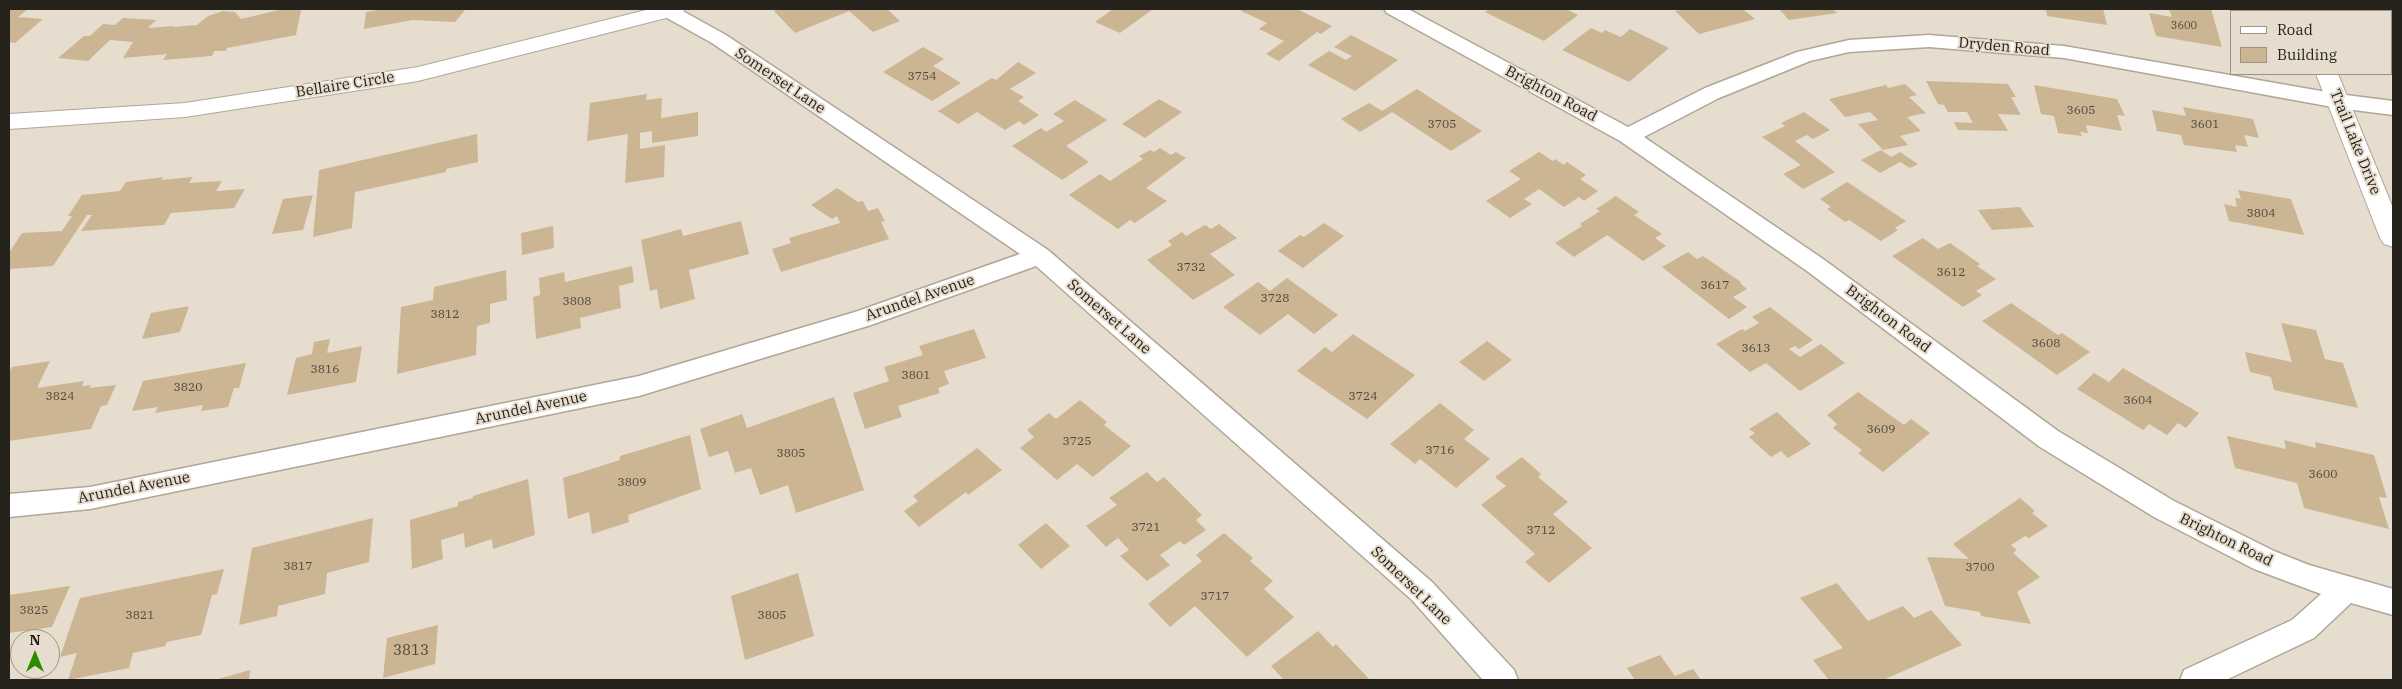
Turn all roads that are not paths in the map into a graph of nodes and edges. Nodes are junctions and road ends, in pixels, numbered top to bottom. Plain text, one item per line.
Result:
1 (669, 9) edge
2 (1394, 9) edge
3 (2327, 75) edge
4 (2338, 101) junction
5 (2393, 108) edge
6 (9, 122) edge
7 (1628, 136) junction
8 (2393, 238) edge
9 (1040, 256) junction
10 (9, 506) edge
11 (2346, 589) junction
12 (2393, 602) edge
13 (1503, 680) edge
14 (2195, 680) edge

1 - 6 street, Bellaire Circle
1 - 9 street, Somerset Lane
2 - 7 street, Brighton Road
3 - 4 street, Trail Lake Drive
4 - 5 street, Dryden Road
4 - 7 street, Dryden Road
4 - 8 street, Trail Lake Drive
7 - 11 street, Brighton Road
9 - 10 street, Arundel Avenue
9 - 13 street, Somerset Lane
11 - 12 street, Brighton Road
11 - 14 street

